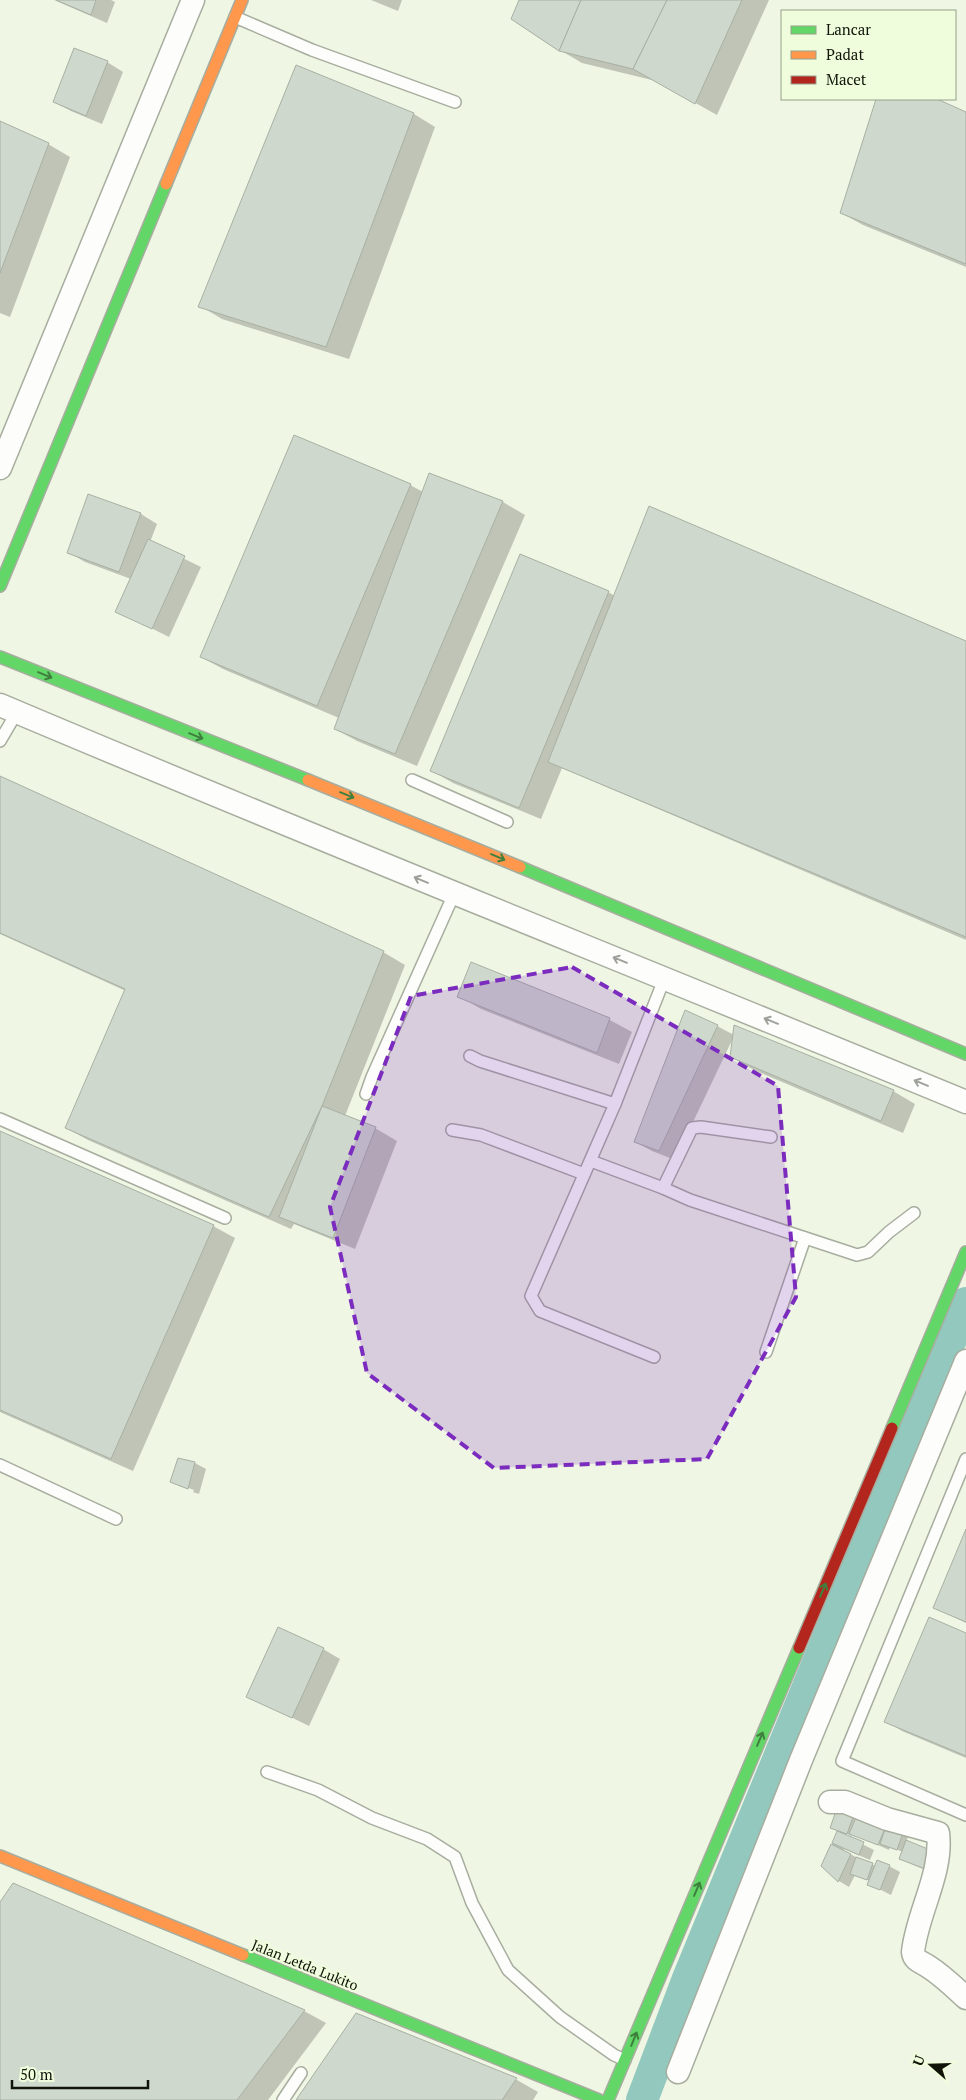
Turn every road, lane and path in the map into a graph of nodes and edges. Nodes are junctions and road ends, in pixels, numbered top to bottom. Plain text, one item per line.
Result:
1 (193, 0) edge
2 (242, 0) edge
3 (235, 17) junction
4 (455, 102) dead end
5 (7, 434) edge
6 (0, 468) edge
7 (0, 586) edge
8 (0, 657) edge
9 (8, 709) edge
10 (0, 741) edge
11 (412, 780) dead end
12 (507, 822) dead end
13 (454, 894) junction
14 (665, 977) junction
15 (966, 1054) edge
16 (470, 1056) dead end
17 (366, 1094) dead end
18 (966, 1102) edge
19 (615, 1104) junction
20 (0, 1119) edge
21 (452, 1130) dead end
22 (771, 1136) dead end
23 (591, 1161) junction
24 (584, 1174) junction
25 (663, 1188) junction
26 (914, 1213) dead end
27 (225, 1218) dead end
28 (804, 1238) junction
29 (966, 1252) edge
30 (766, 1352) dead end
31 (654, 1357) dead end
32 (966, 1362) edge
33 (966, 1459) edge
34 (0, 1466) edge
35 (962, 1478) edge
36 (116, 1519) dead end
37 (267, 1772) dead end
38 (830, 1802) dead end
39 (966, 1815) edge
40 (0, 1856) edge
41 (966, 1998) edge
42 (625, 2060) junction
43 (678, 2072) dead end
44 (301, 2073) dead end
45 (283, 2100) edge
46 (598, 2100) edge
47 (608, 2100) edge

1 - 5 street
2 - 3 street
3 - 4 lane
3 - 7 street
5 - 6 street
8 -> 15 street
9 - 10 lane
13 -> 9 street
11 - 12 lane
14 -> 13 street
13 - 17 lane
18 -> 14 street
14 - 19 lane
16 - 19 lane
19 - 23 lane
20 - 27 lane
21 - 24 lane
22 - 25 lane
23 - 24 lane
23 - 25 lane
24 - 31 lane
25 - 28 lane
26 - 28 lane
28 - 30 lane
42 -> 29 street
32 - 43 street
33 - 35 lane
34 - 36 lane
35 - 39 lane
37 - 42 lane
38 - 41 street
40 - 46 street, Jalan Letda Lukito
42 - 47 street
44 - 45 lane

